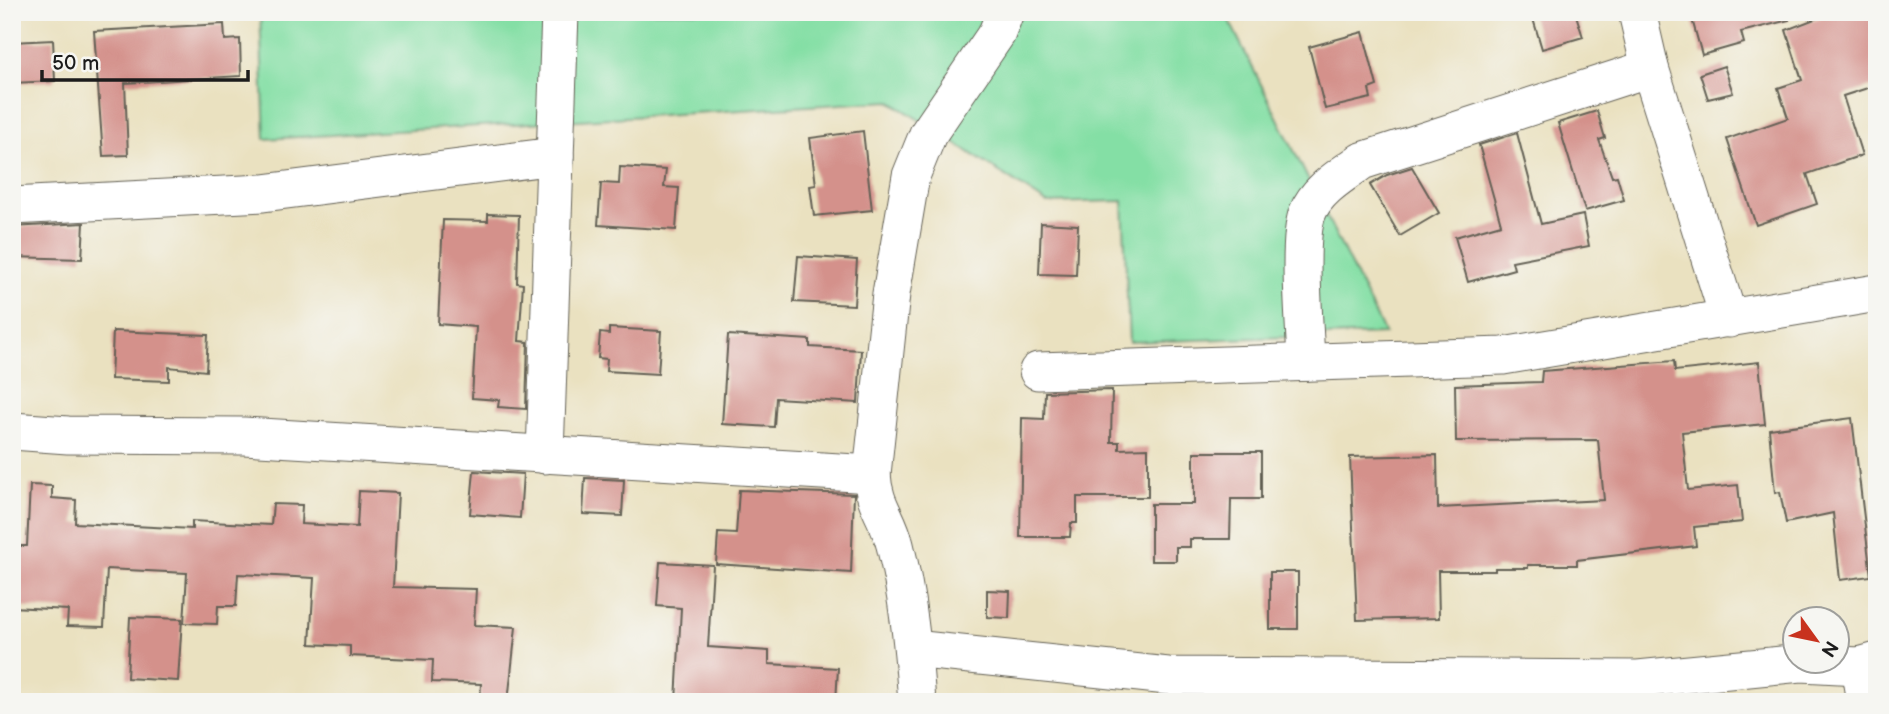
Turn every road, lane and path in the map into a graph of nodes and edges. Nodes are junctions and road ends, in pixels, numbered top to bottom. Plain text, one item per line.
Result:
1 (560, 12) edge
2 (1005, 12) edge
3 (1637, 12) edge
4 (1650, 68) junction
5 (555, 156) junction
6 (12, 206) edge
7 (1877, 293) edge
8 (1729, 319) junction
9 (1306, 362) junction
10 (1038, 371) dead end
11 (12, 431) edge
12 (545, 455) junction
13 (872, 474) junction
14 (913, 649) junction
15 (1868, 664) edge
16 (917, 702) edge
17 (1865, 702) edge

1 - 5 street
2 - 13 street
3 - 4 street
4 - 8 street
4 - 9 street
5 - 6 street
5 - 12 street
7 - 8 street
8 - 9 street
9 - 10 street
11 - 12 street
12 - 13 street
13 - 14 street
14 - 15 street
14 - 16 street
15 - 17 street

